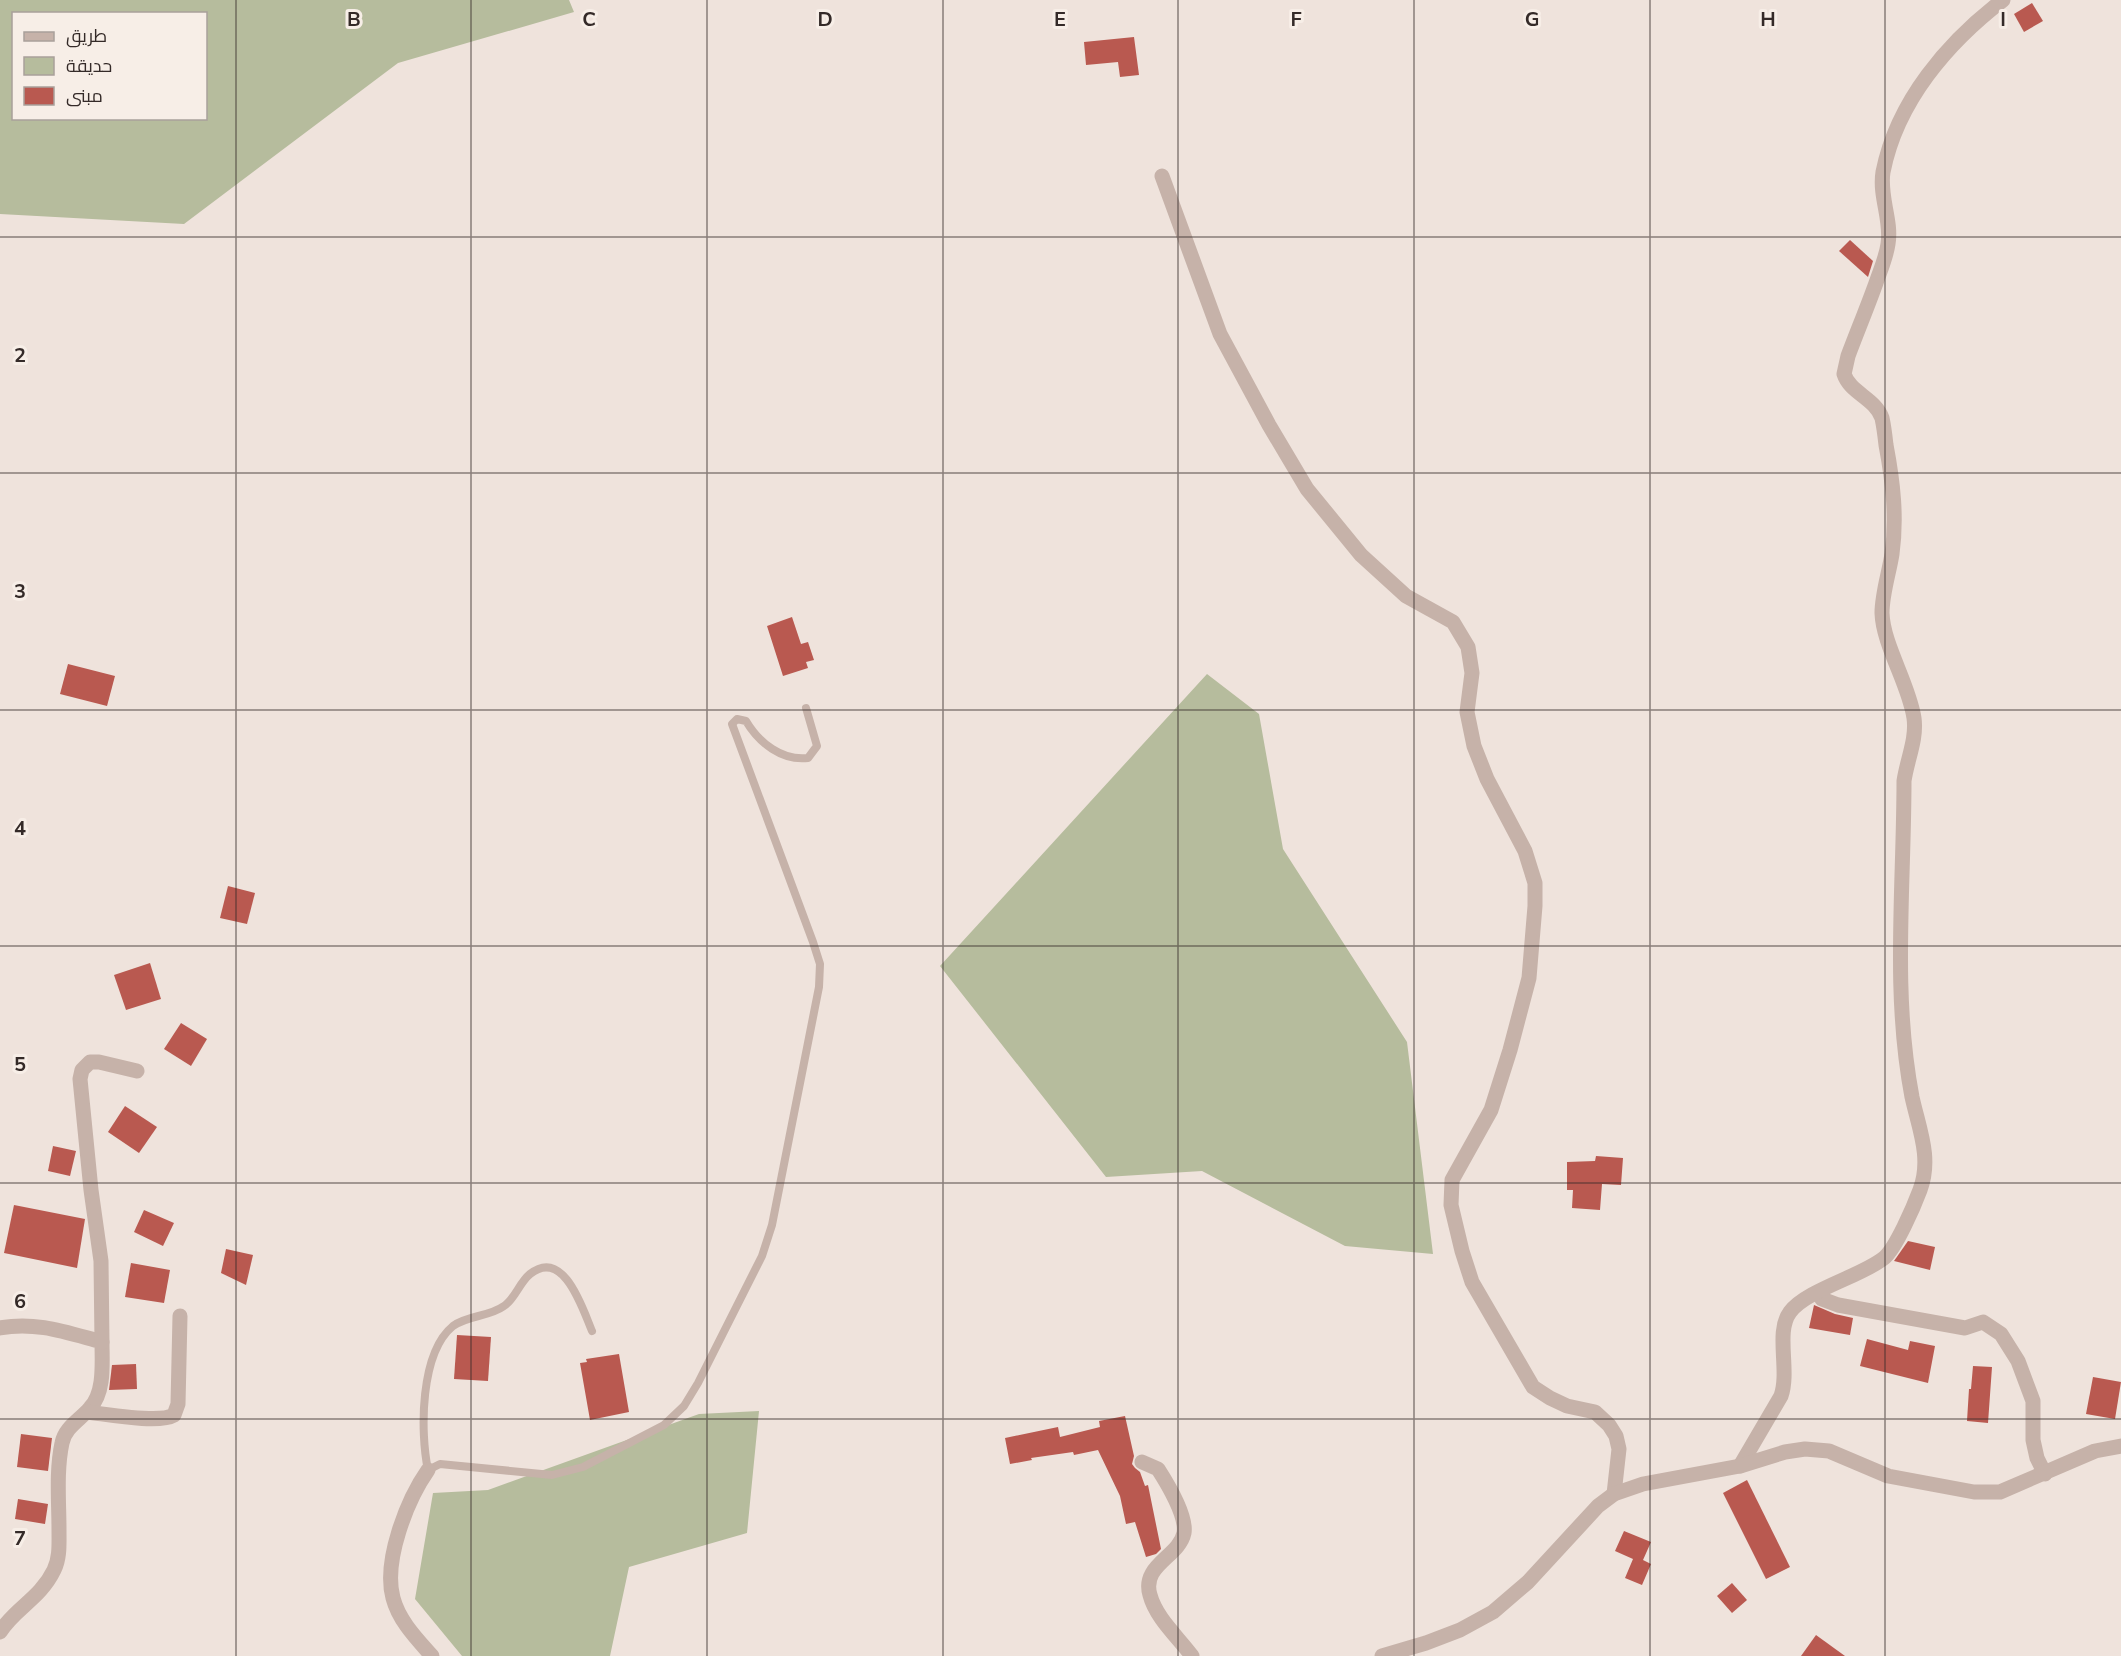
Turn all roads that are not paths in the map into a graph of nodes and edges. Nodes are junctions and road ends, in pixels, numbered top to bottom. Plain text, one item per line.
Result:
1 (2003, 0) edge
2 (1162, 176) dead end
3 (806, 708) dead end
4 (137, 1071) dead end
5 (1818, 1293) junction
6 (180, 1316) dead end
7 (0, 1328) edge
8 (592, 1331) dead end
9 (102, 1342) junction
10 (87, 1412) junction
11 (2121, 1446) edge
12 (1142, 1462) dead end
13 (1740, 1466) junction
14 (428, 1470) junction
15 (2045, 1474) junction
16 (1614, 1494) junction
17 (0, 1632) edge
18 (432, 1656) edge
19 (1192, 1656) edge
20 (1382, 1656) edge

1 - 5 street
2 - 16 street
3 - 14 lane
4 - 9 street
5 - 13 street
5 - 15 street
6 - 10 street
7 - 9 street
8 - 14 lane
9 - 10 street
10 - 17 street
11 - 15 street
12 - 19 street
13 - 15 street
13 - 16 street
14 - 18 street
16 - 20 street

